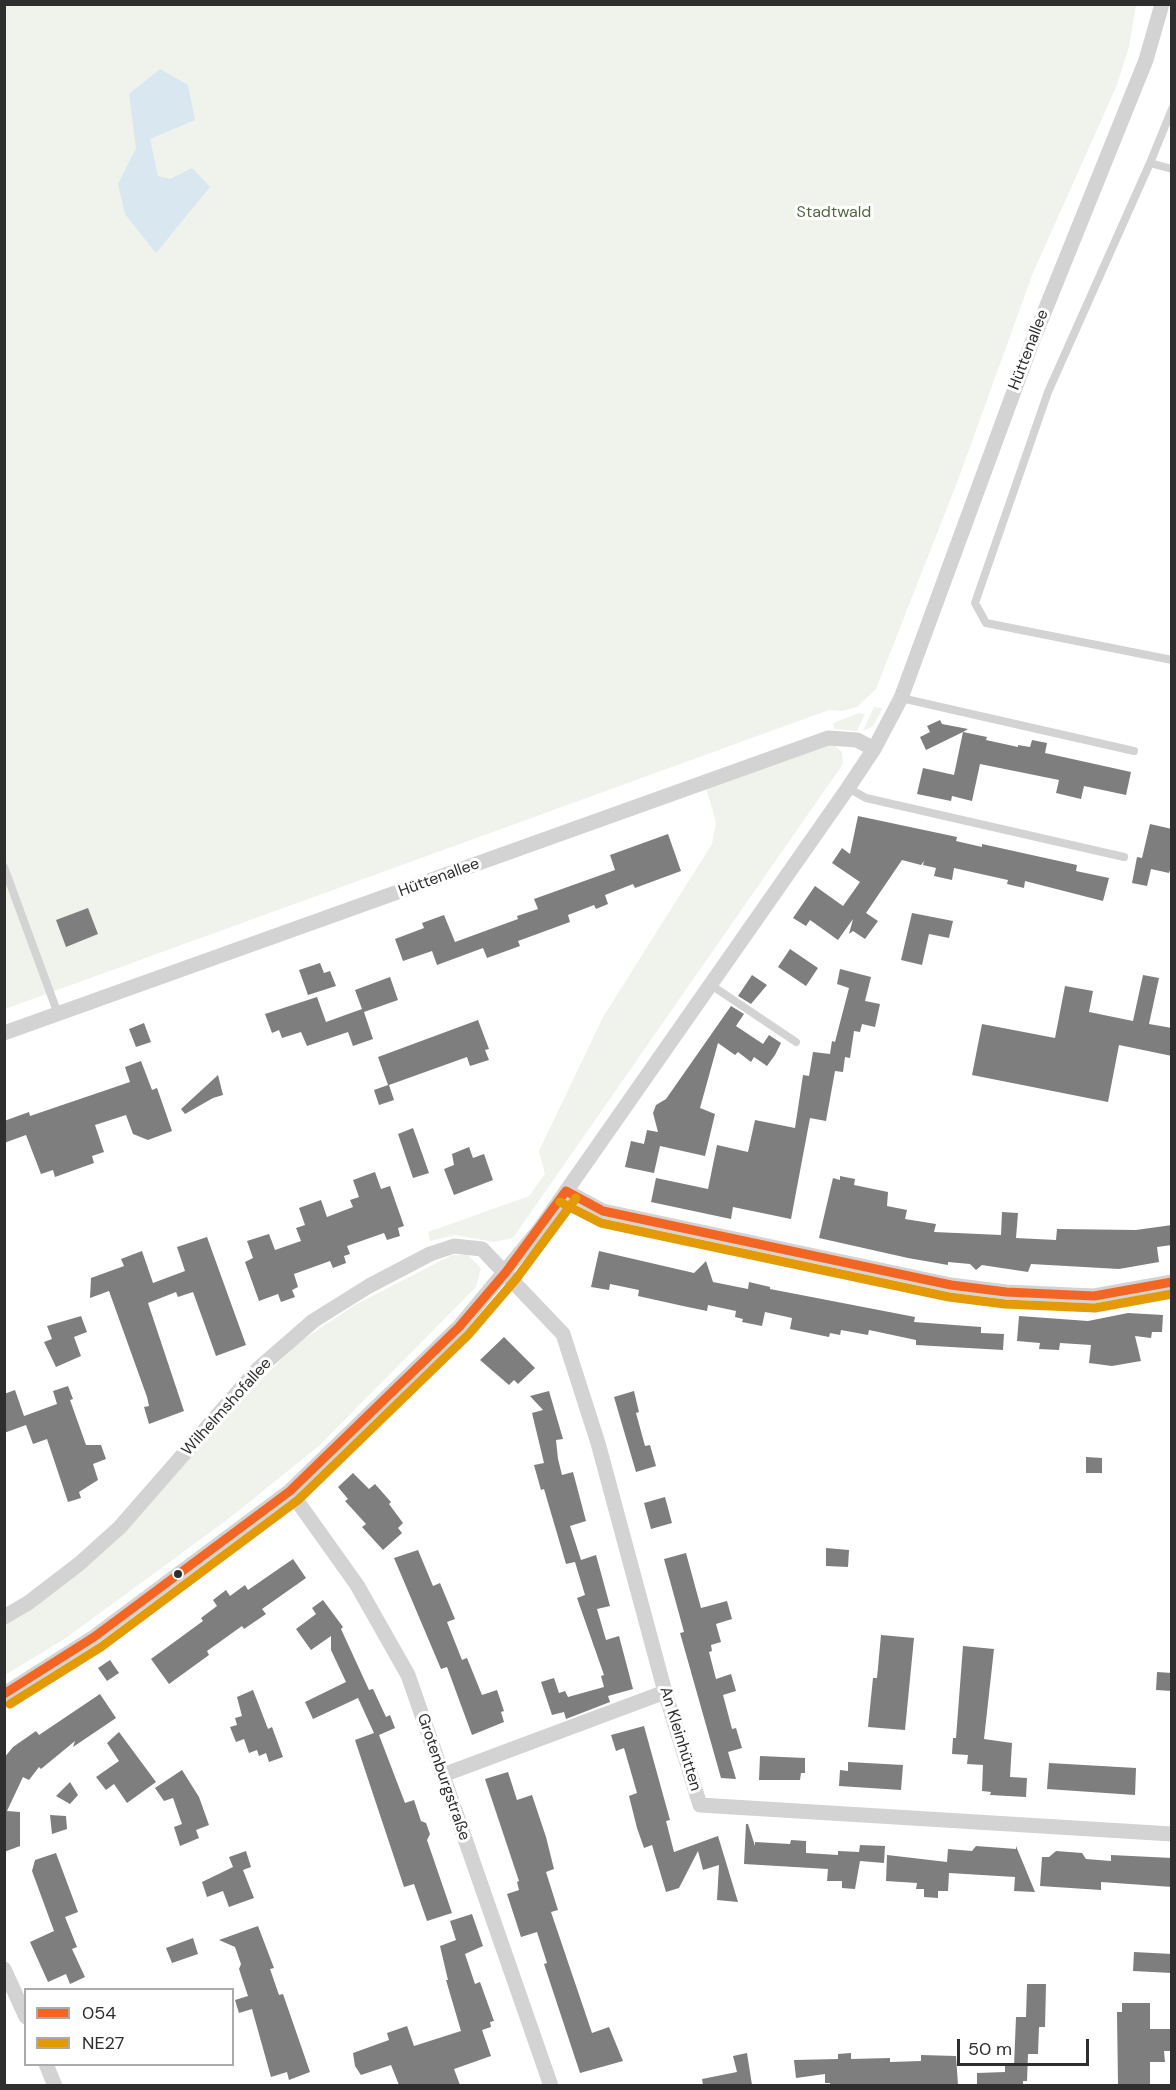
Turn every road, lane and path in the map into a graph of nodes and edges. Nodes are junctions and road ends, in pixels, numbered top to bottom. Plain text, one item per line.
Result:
1 (1165, 7) edge
2 (1172, 109) edge
3 (1150, 163) junction
4 (1172, 169) edge
5 (1172, 660) edge
6 (901, 698) junction
7 (874, 749) junction
8 (1134, 751) dead end
9 (848, 788) junction
10 (1124, 857) dead end
11 (4, 867) edge
12 (711, 985) junction
13 (58, 1014) junction
14 (4, 1033) edge
15 (796, 1042) dead end
16 (566, 1191) junction
17 (506, 1272) junction
18 (1172, 1282) edge
19 (290, 1491) junction
20 (4, 1617) edge
21 (665, 1692) junction
22 (4, 1694) edge
23 (443, 1775) junction
24 (1172, 1834) edge
25 (4, 1969) edge
26 (24, 2013) edge
27 (47, 2066) edge
28 (55, 2085) edge
29 (550, 2085) edge

1 - 6 street, Hüttenallee
2 - 3 lane
3 - 4 lane
3 - 5 lane
6 - 7 street, Hüttenallee
6 - 8 lane
7 - 9 street, Hüttenallee
7 - 13 street, Hüttenallee
9 - 10 lane
9 - 12 street, Hüttenallee
11 - 13 lane
12 - 15 lane
12 - 16 street, Hüttenallee
13 - 14 street, Hüttenallee
16 - 17 street
16 - 18 street
17 - 19 street
17 - 20 street, Wilhelmshofallee
17 - 21 street, An Kleinhütten
19 - 22 street
19 - 23 street, Grotenburgstraße
21 - 23 street
21 - 24 street, An Kleinhütten
23 - 29 street, Grotenburgstraße
25 - 26 street
27 - 28 street

